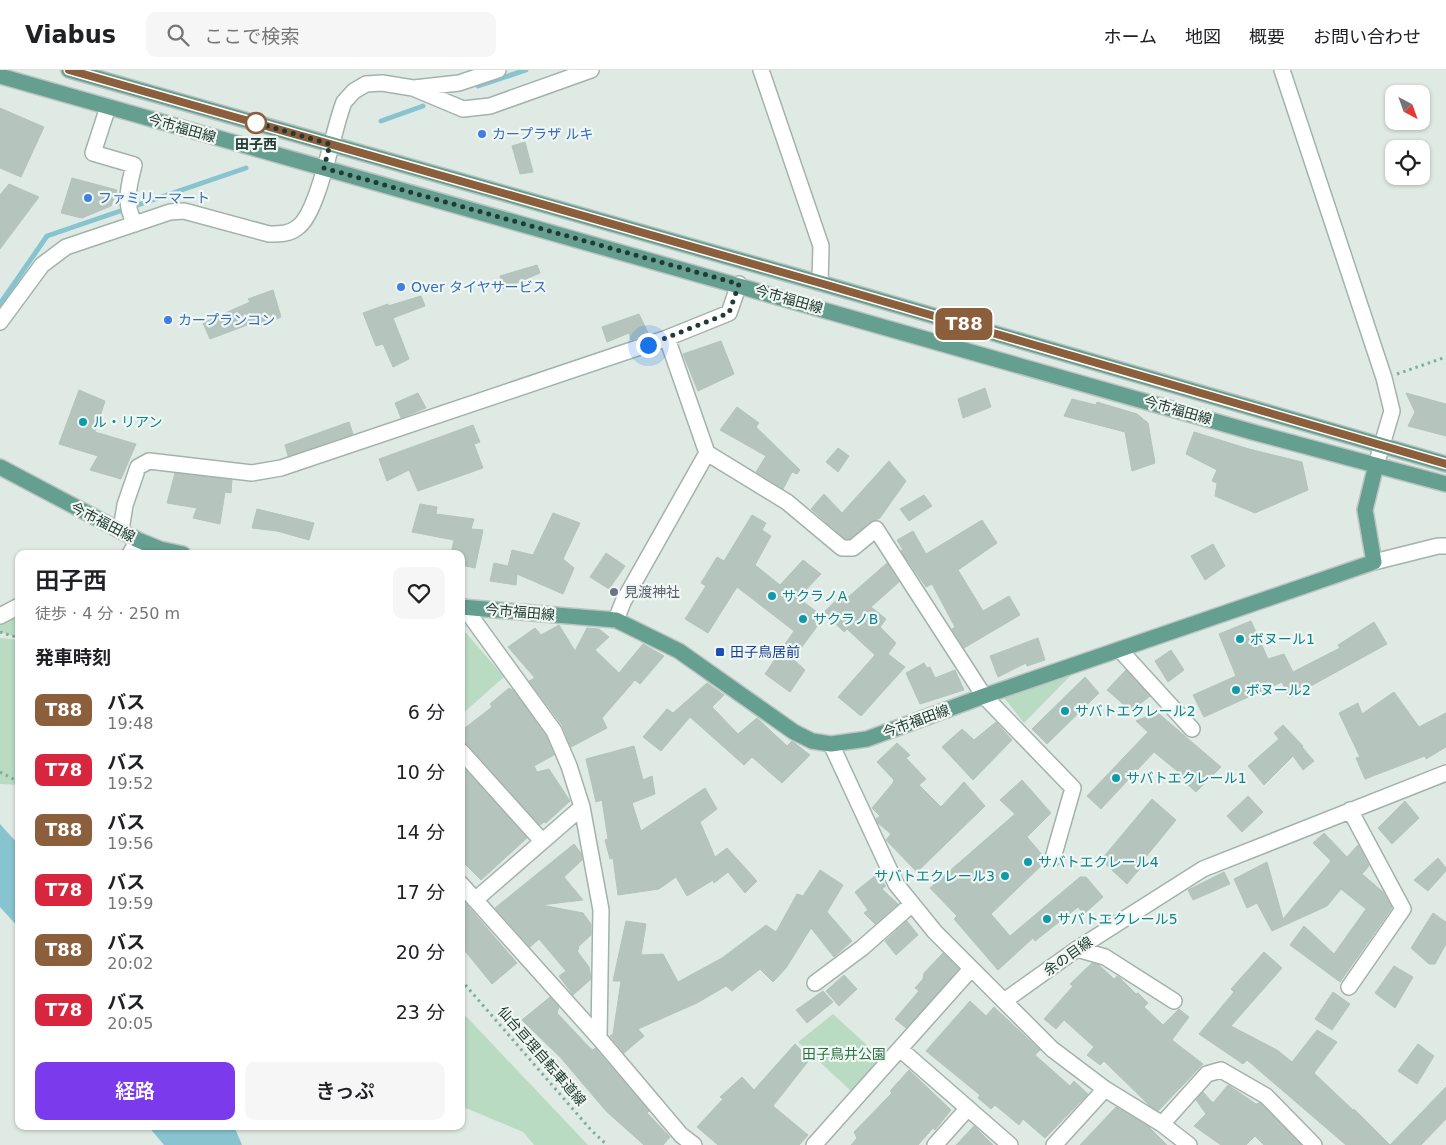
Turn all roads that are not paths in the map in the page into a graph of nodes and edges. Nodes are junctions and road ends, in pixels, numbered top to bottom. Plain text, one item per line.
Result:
1 (69, 70) edge
2 (498, 70) edge
3 (591, 70) edge
4 (761, 70) edge
5 (1282, 70) edge
6 (564, 74) edge
7 (0, 76) edge
8 (413, 88) junction
9 (108, 107) junction
10 (330, 144) junction
11 (324, 168) junction
12 (131, 214) junction
13 (820, 283) junction
14 (739, 284) junction
15 (0, 322) edge
16 (666, 338) junction
17 (1382, 446) junction
18 (707, 453) junction
19 (1446, 464) edge
20 (1376, 465) junction
21 (0, 467) edge
22 (1446, 484) edge
23 (121, 530) junction
24 (138, 540) junction
25 (1446, 546) edge
26 (132, 550) edge
27 (165, 550) edge
28 (1374, 562) junction
29 (465, 607) edge
30 (15, 608) edge
31 (465, 610) edge
32 (0, 616) edge
33 (616, 620) junction
34 (1120, 650) junction
35 (984, 696) junction
36 (1192, 729) dead end
37 (831, 744) junction
38 (465, 755) edge
39 (1446, 773) edge
40 (582, 807) junction
41 (1350, 810) junction
42 (542, 841) junction
43 (1053, 858) dead end
44 (465, 889) edge
45 (475, 900) junction
46 (911, 905) junction
47 (1076, 948) junction
48 (971, 969) junction
49 (815, 983) dead end
50 (1349, 987) dead end
51 (1004, 1001) junction
52 (1174, 1001) dead end
53 (599, 1038) junction
54 (900, 1049) junction
55 (1105, 1089) junction
56 (968, 1108) junction
57 (1162, 1124) junction
58 (1179, 1142) edge
59 (694, 1145) edge
60 (814, 1145) edge
61 (935, 1145) edge
62 (1010, 1145) edge
63 (1054, 1145) edge
64 (1314, 1145) edge

1 - 10 main road, 今市福田線
2 - 8 street
3 - 6 street
4 - 13 street
5 - 17 street
6 - 8 street
7 - 9 main road, 今市福田線
8 - 10 street
9 - 11 main road, 今市福田線
9 - 12 street
10 - 11 street
10 - 13 main road, 今市福田線
11 - 12 street
11 - 14 main road, 今市福田線
12 - 15 street
13 - 17 main road, 今市福田線
14 - 16 street
14 - 20 main road, 今市福田線
16 - 18 street
16 - 23 street
17 - 19 main road, 今市福田線
17 - 20 street
18 - 33 street
18 - 35 street
20 - 22 main road, 今市福田線
20 - 28 main road
21 - 23 main road, 今市福田線
23 - 24 main road, 今市福田線
24 - 26 street
24 - 27 main road, 今市福田線
25 - 28 street
28 - 34 main road, 今市福田線
29 - 33 main road, 今市福田線
30 - 32 street
31 - 40 street
33 - 37 main road, 今市福田線
34 - 35 main road, 今市福田線
34 - 36 street
35 - 37 main road, 今市福田線
35 - 43 street
37 - 46 street
38 - 42 street
39 - 41 street, 余の目線
40 - 42 street
40 - 53 street
41 - 47 street, 余の目線
41 - 50 street
42 - 45 street
44 - 45 street
45 - 53 street
46 - 48 street
46 - 49 street
47 - 51 street, 余の目線
47 - 52 street
48 - 51 street
48 - 54 street
51 - 55 street
53 - 59 street
54 - 56 street
54 - 60 street
55 - 57 street
55 - 63 street
56 - 61 street
56 - 62 street
57 - 58 street
57 - 64 street

